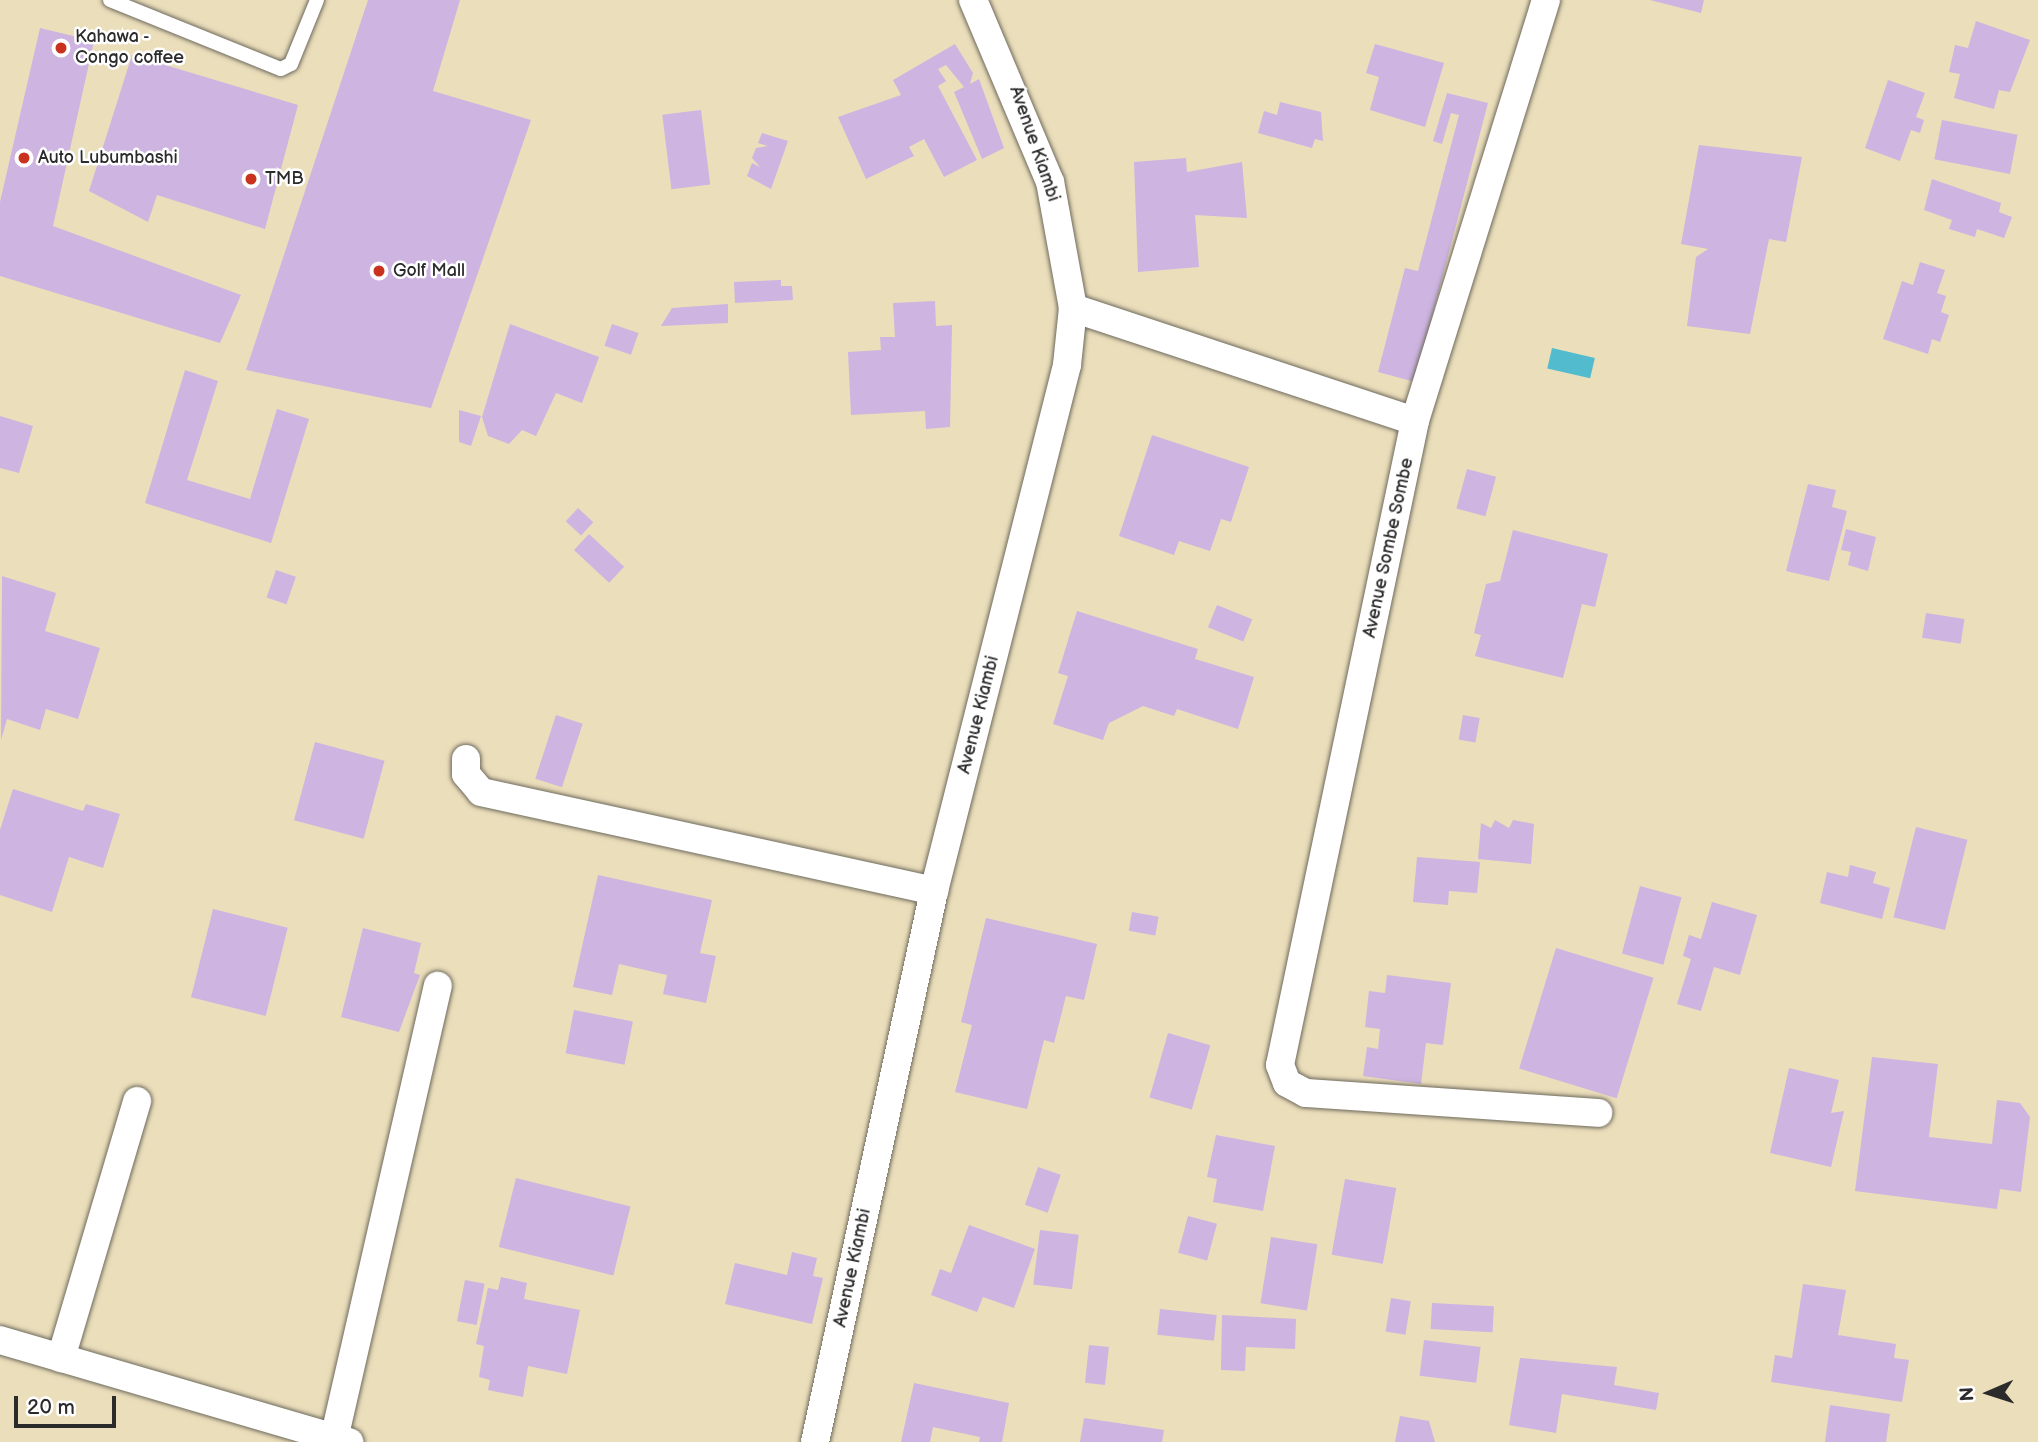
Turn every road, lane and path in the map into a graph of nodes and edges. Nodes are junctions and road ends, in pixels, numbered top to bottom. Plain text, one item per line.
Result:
1 (110, 0) edge
2 (317, 0) edge
3 (973, 0) edge
4 (1546, 0) edge
5 (1073, 308) junction
6 (1415, 421) junction
7 (466, 759) dead end
8 (934, 891) junction
9 (438, 986) dead end
10 (138, 1101) dead end
11 (1598, 1113) dead end
12 (0, 1340) edge
13 (61, 1358) junction
14 (324, 1439) edge
15 (815, 1442) edge

1 - 2 lane
3 - 5 street, Avenue Kiambi
4 - 6 street, Avenue Sombe Sombe
5 - 6 street
5 - 8 street, Avenue Kiambi
6 - 11 street, Avenue Sombe Sombe
7 - 8 street
8 - 15 street, Avenue Kiambi
9 - 14 street
10 - 13 street
12 - 13 street
13 - 14 street

